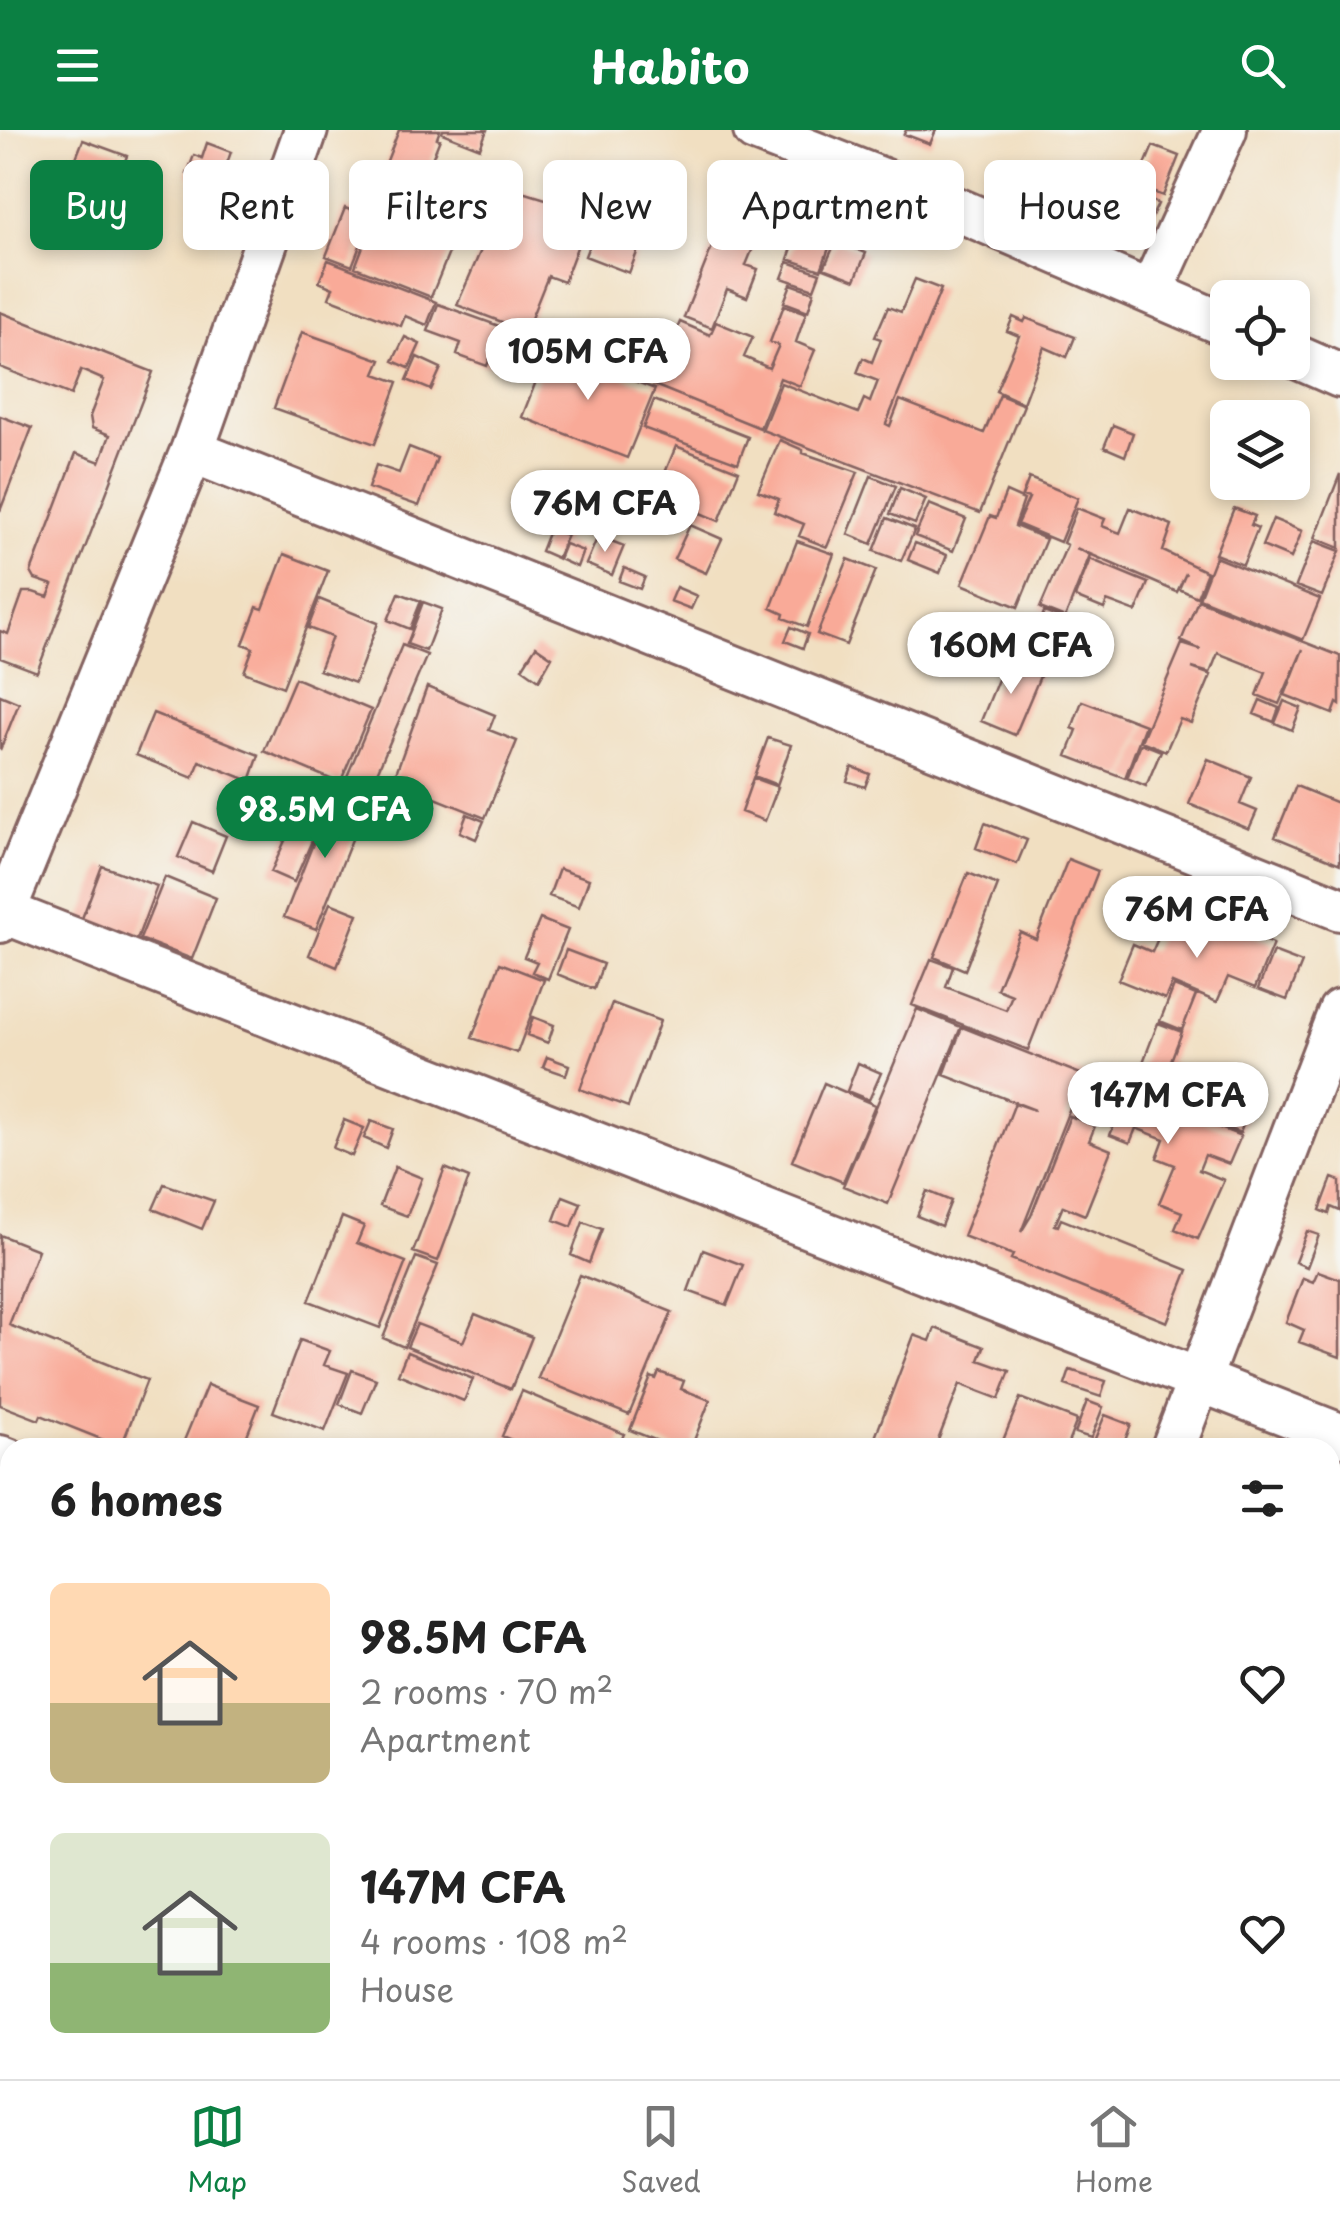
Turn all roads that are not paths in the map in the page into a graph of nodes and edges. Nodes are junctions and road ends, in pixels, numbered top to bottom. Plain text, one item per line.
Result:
1 (306, 130) edge
2 (755, 130) edge
3 (1225, 130) edge
4 (837, 145) edge
5 (1151, 292) junction
6 (1210, 318) edge
7 (1310, 362) edge
8 (1340, 376) edge
9 (192, 450) junction
10 (1340, 910) edge
11 (2, 916) edge
12 (1340, 1011) edge
13 (1198, 1380) junction
14 (1340, 1436) edge
15 (1177, 1438) edge

1 - 9 street
2 - 4 street
3 - 5 street
4 - 5 street
5 - 6 street
7 - 8 street
9 - 10 street
9 - 11 street
11 - 13 street
12 - 13 street
13 - 14 street
13 - 15 street

